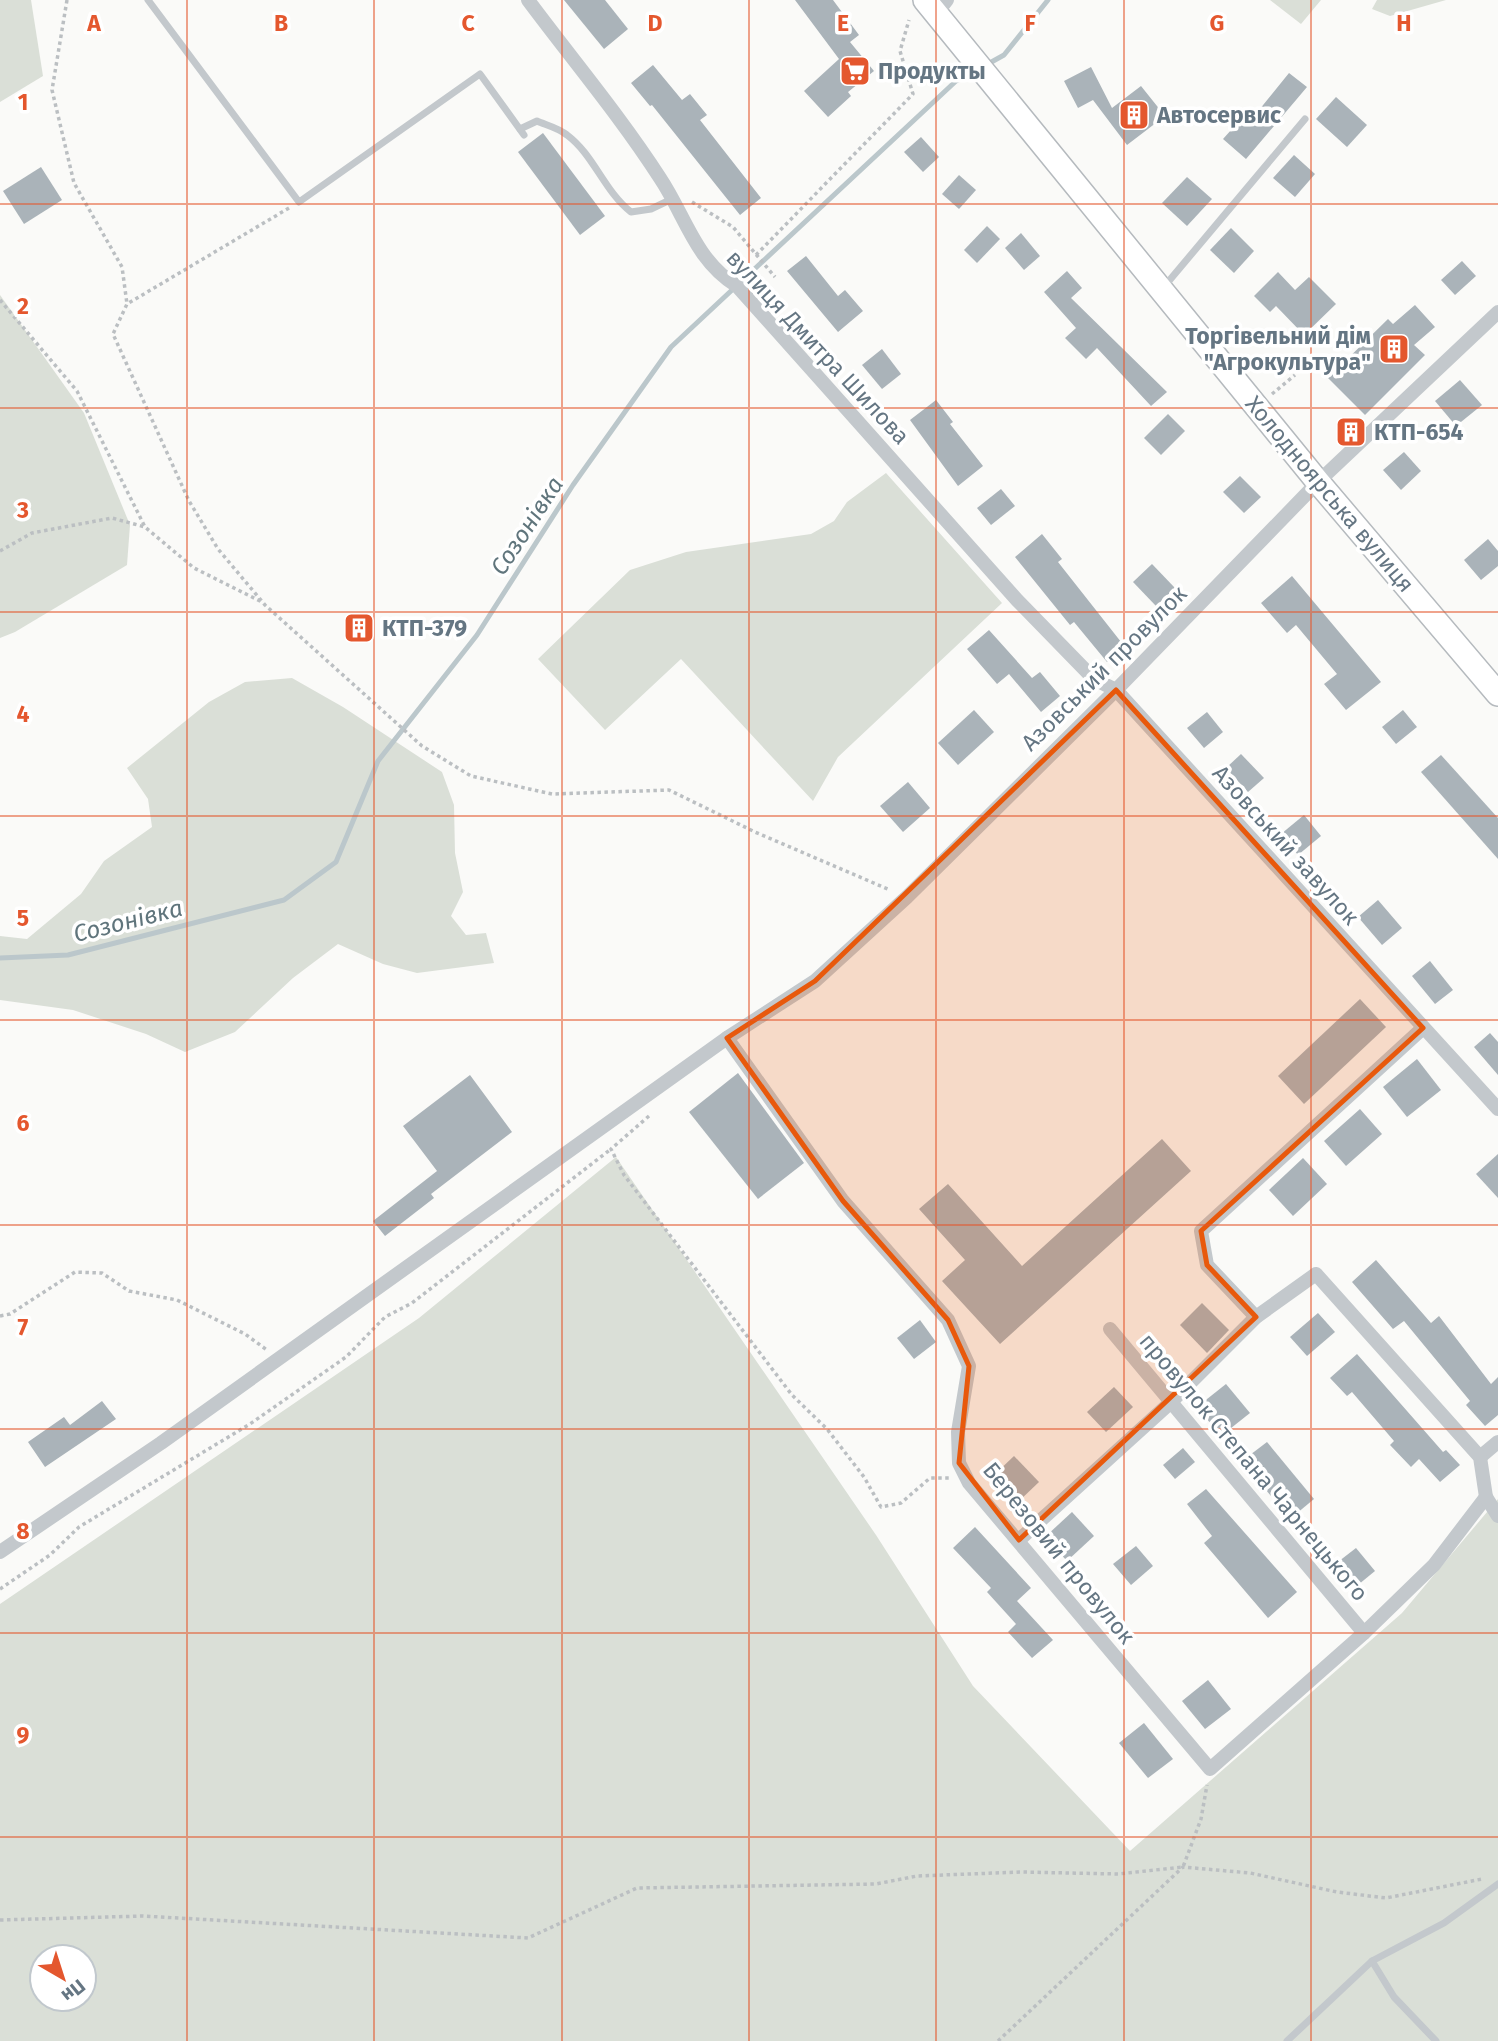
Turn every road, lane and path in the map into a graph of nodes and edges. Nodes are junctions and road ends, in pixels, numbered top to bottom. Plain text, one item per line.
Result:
1 (67, 0) edge
2 (148, 0) edge
3 (528, 0) edge
4 (936, 5) edge
5 (909, 20) dead end
6 (1305, 119) dead end
7 (661, 179) junction
8 (671, 200) junction
9 (299, 202) junction
10 (756, 255) junction
11 (775, 277) dead end
12 (1160, 291) junction
13 (0, 300) edge
14 (127, 304) junction
15 (1498, 312) edge
16 (1318, 482) junction
17 (145, 527) junction
18 (0, 551) edge
19 (265, 604) junction
20 (1116, 690) junction
21 (1498, 694) edge
22 (907, 897) junction
23 (1423, 1028) junction
24 (726, 1038) junction
25 (1498, 1109) edge
26 (650, 1115) dead end
27 (611, 1149) junction
28 (0, 1316) edge
29 (1256, 1317) junction
30 (1110, 1329) dead end
31 (279, 1359) junction
32 (1170, 1404) junction
33 (1498, 1442) edge
34 (1480, 1457) junction
35 (969, 1483) junction
36 (1486, 1497) junction
37 (1498, 1516) edge
38 (1019, 1540) junction
39 (0, 1552) edge
40 (0, 1589) edge
41 (1364, 1633) junction
42 (1210, 1769) junction
43 (1183, 1867) junction
44 (1486, 1878) dead end
45 (1498, 1884) edge
46 (0, 1920) edge
47 (1372, 1961) junction
48 (998, 2041) edge
49 (1287, 2041) edge
50 (1436, 2041) edge

1 - 14 path
2 - 9 lane
3 - 7 street, вулиця Дмитра Шилова
4 - 12 main road, Холодноярська вулиця
5 - 10 path
6 - 12 lane
7 - 8 street, вулиця Дмитра Шилова
7 - 10 path
8 - 9 lane
8 - 20 street, вулиця Дмитра Шилова
9 - 14 path
10 - 11 path
12 - 16 main road, Холодноярська вулиця
13 - 17 path
14 - 19 path
15 - 16 street, Азовський провулок
16 - 20 street, Азовський провулок
16 - 21 main road, Холодноярська вулиця
17 - 18 path
17 - 19 path
19 - 22 path
20 - 22 street, Азовський провулок
20 - 23 street, Азовський завулок
22 - 24 street, Азовський провулок
23 - 25 street, Азовський завулок
23 - 29 street
24 - 31 street, Азовський провулок
24 - 35 street, Березовий провулок
26 - 27 path
27 - 35 path
27 - 40 path
28 - 31 path
29 - 32 street
29 - 34 street
30 - 32 street, провулок Степана Чарнецького
31 - 39 street, Азовський провулок
32 - 38 street
32 - 41 street, провулок Степана Чарнецького
33 - 34 street
34 - 36 street
35 - 38 street, Березовий провулок
36 - 37 street
36 - 41 street
38 - 42 street, Березовий провулок
41 - 42 street
42 - 43 path
43 - 44 path
43 - 46 path
43 - 48 path
45 - 47 lane
47 - 49 lane
47 - 50 lane

